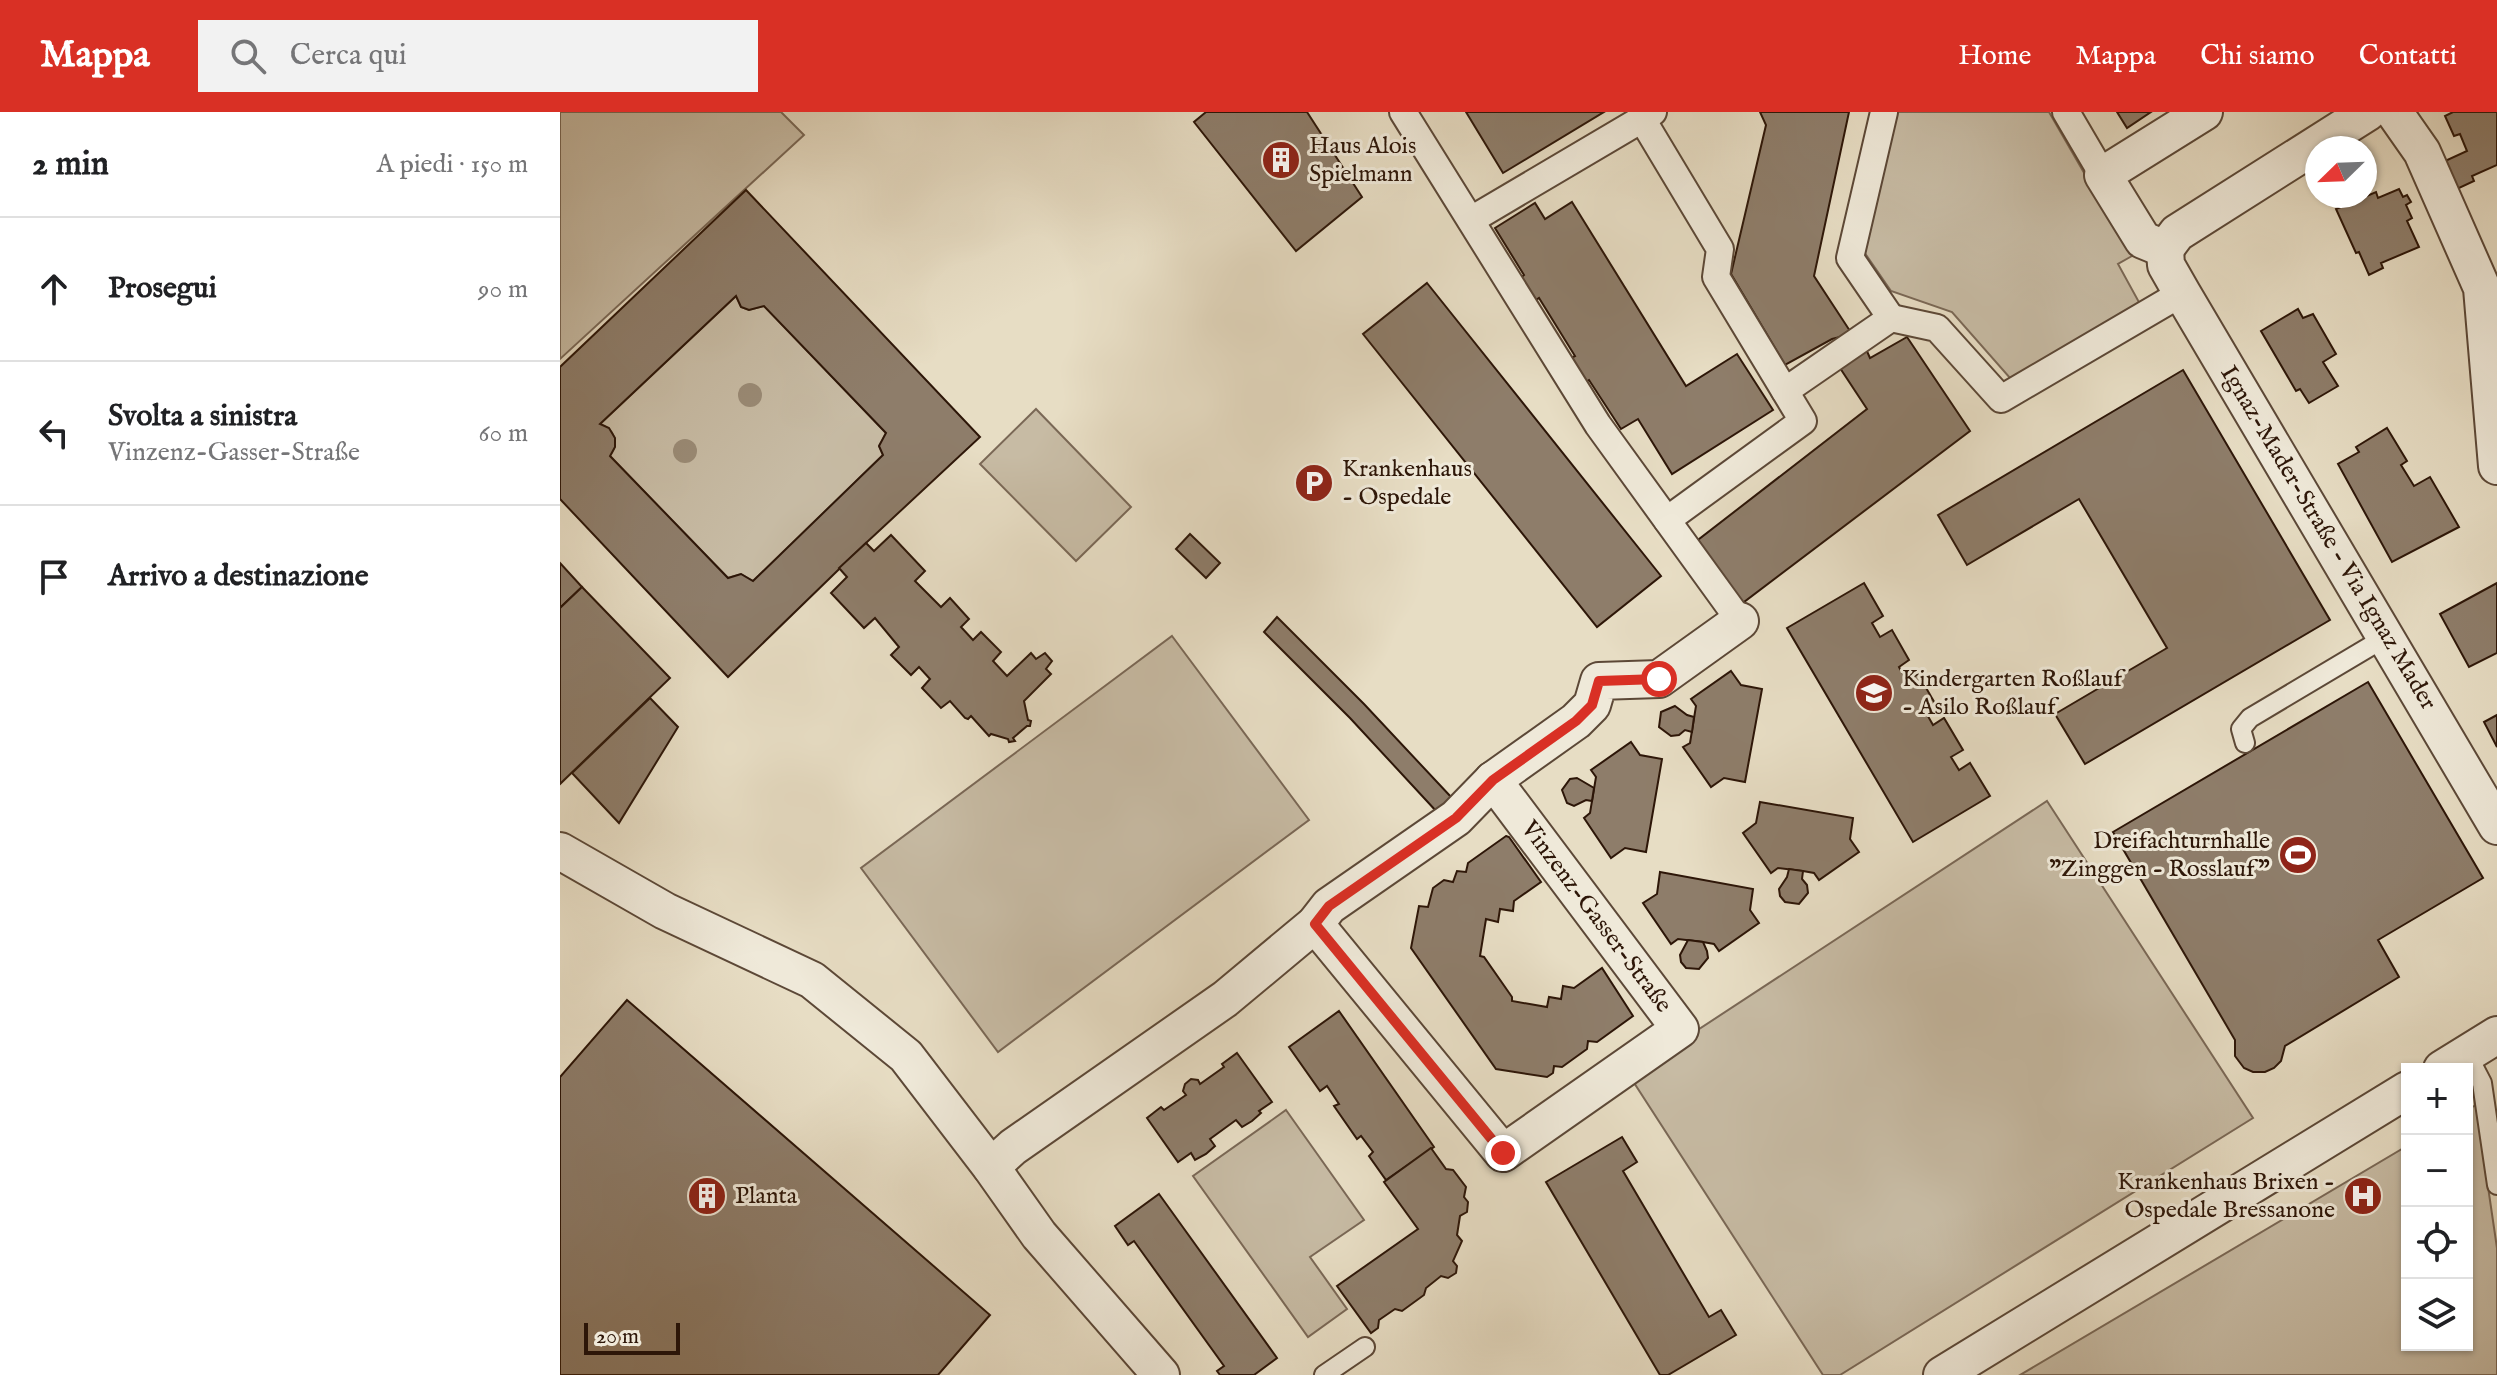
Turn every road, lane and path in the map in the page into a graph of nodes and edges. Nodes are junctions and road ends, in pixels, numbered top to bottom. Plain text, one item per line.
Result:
1 (1403, 112) edge
2 (1884, 112) edge
3 (2066, 112) edge
4 (2204, 112) edge
5 (2368, 112) edge
6 (2394, 112) edge
7 (1647, 115) edge
8 (2103, 175) junction
9 (1471, 220) junction
10 (2165, 249) junction
11 (2182, 293) junction
12 (1891, 318) junction
13 (1785, 391) junction
14 (2497, 466) edge
15 (1667, 520) junction
16 (1740, 621) joint
17 (2386, 637) junction
18 (2245, 743) dead end
19 (1493, 780) junction
20 (2497, 826) edge
21 (560, 851) edge
22 (1315, 924) junction
23 (2497, 1035) edge
24 (2454, 1062) edge
25 (2401, 1094) edge
26 (991, 1167) junction
27 (2497, 1185) edge
28 (1365, 1347) dead end
29 (1161, 1375) edge
30 (1324, 1375) edge
31 (1942, 1375) edge

1 - 9 street
2 - 12 street
3 - 8 street
4 - 8 street
5 - 10 street
6 - 14 street
7 - 9 street
7 - 13 street
8 - 10 street
9 - 15 street
10 - 11 street, Ignaz-Mader-Straße - Via Ignaz Mader
11 - 12 street
11 - 17 street, Ignaz-Mader-Straße - Via Ignaz Mader
12 - 13 street
13 - 15 street
15 - 16 street
16 - 19 street
17 - 18 lane
17 - 20 street, Ignaz-Mader-Straße - Via Ignaz Mader
19 - 22 street
19 - 22 street, Vinzenz-Gasser-Straße
21 - 26 street
22 - 26 street
23 - 24 street
24 - 27 lane
25 - 31 street
26 - 29 street
28 - 30 lane

